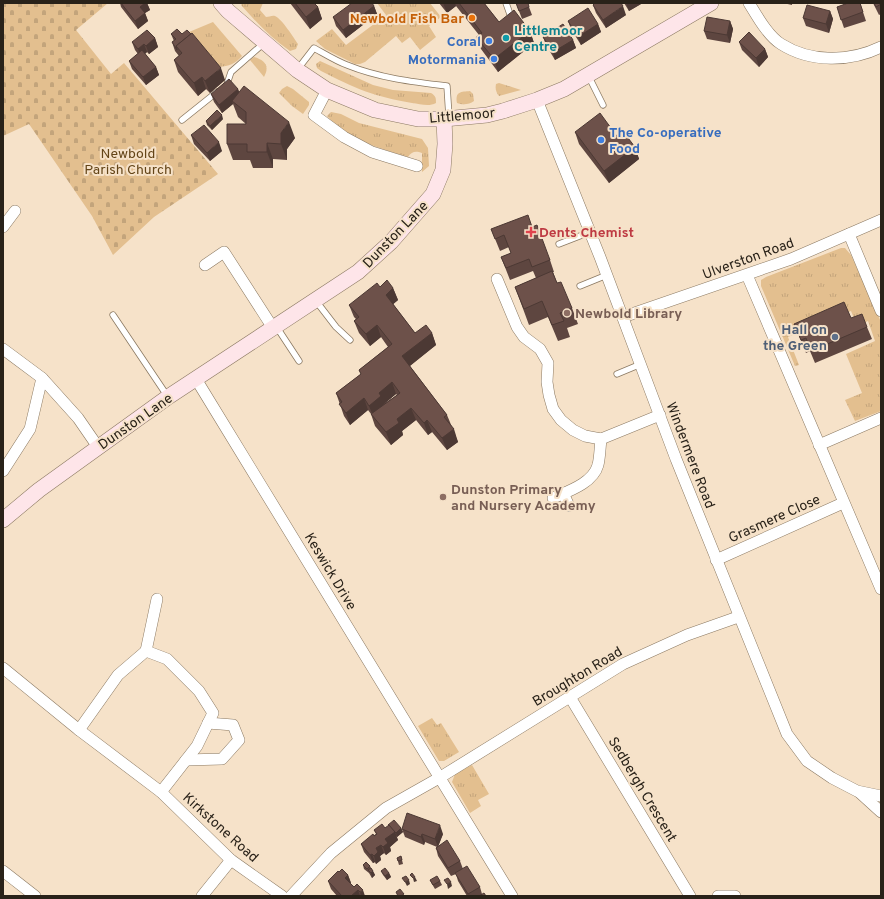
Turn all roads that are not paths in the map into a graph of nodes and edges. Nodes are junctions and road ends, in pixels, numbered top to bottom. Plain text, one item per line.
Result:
1 (221, 3) edge
2 (506, 3) edge
3 (712, 3) edge
4 (749, 3) edge
5 (513, 21) edge
6 (265, 43) junction
7 (881, 47) edge
8 (297, 70) junction
9 (588, 76) junction
10 (327, 90) junction
11 (537, 100) junction
12 (603, 105) dead end
13 (447, 119) junction
14 (182, 120) dead end
15 (416, 166) dead end
16 (15, 211) dead end
17 (881, 220) edge
18 (3, 227) edge
19 (590, 232) junction
20 (849, 234) junction
21 (559, 244) dead end
22 (205, 265) dead end
23 (606, 275) junction
24 (747, 275) junction
25 (497, 280) dead end
26 (580, 286) dead end
27 (315, 300) junction
28 (881, 311) edge
29 (114, 315) dead end
30 (623, 317) junction
31 (274, 327) junction
32 (350, 340) dead end
33 (3, 349) edge
34 (299, 361) dead end
35 (640, 364) junction
36 (617, 374) dead end
37 (42, 378) junction
38 (196, 379) junction
39 (168, 397) junction
40 (660, 415) junction
41 (881, 418) edge
42 (601, 439) junction
43 (819, 445) junction
44 (98, 447) junction
45 (3, 471) edge
46 (844, 503) junction
47 (568, 506) dead end
48 (3, 520) edge
49 (716, 560) junction
50 (881, 589) edge
51 (157, 599) dead end
52 (738, 617) junction
53 (146, 651) junction
54 (3, 668) edge
55 (570, 696) junction
56 (208, 723) junction
57 (79, 730) junction
58 (186, 760) junction
59 (439, 778) junction
60 (857, 791) junction
61 (161, 792) junction
62 (881, 796) edge
63 (881, 812) edge
64 (231, 860) junction
65 (3, 871) edge
66 (34, 896) edge
67 (202, 896) edge
68 (282, 896) edge
69 (291, 896) edge
70 (512, 896) edge
71 (690, 896) edge
72 (718, 896) edge
73 (735, 896) edge

1 - 6 street, Littlemoor
2 - 5 lane
3 - 9 street, Littlemoor
4 - 7 street
6 - 8 street, Littlemoor
6 - 14 lane
8 - 10 street, Littlemoor
8 - 13 lane
9 - 11 street, Littlemoor
9 - 12 lane
10 - 13 street, Littlemoor
10 - 15 street
11 - 13 street, Littlemoor
11 - 19 street, Windermere Road
13 - 27 street, Dunston Lane
16 - 18 street
17 - 20 street, Ulverston Road
19 - 21 lane
19 - 23 street, Windermere Road
20 - 24 street, Ulverston Road
20 - 28 street
22 - 31 street
23 - 26 lane
23 - 30 street, Windermere Road
24 - 30 street, Ulverston Road
24 - 43 street, Grasmere Close
25 - 42 street
27 - 31 street, Dunston Lane
27 - 32 lane
29 - 39 lane
30 - 35 street, Windermere Road
31 - 34 lane
31 - 38 street, Dunston Lane
33 - 37 street
35 - 36 lane
35 - 40 street, Windermere Road
37 - 44 street
37 - 45 street
38 - 39 street, Dunston Lane
38 - 59 street, Keswick Drive
39 - 44 street, Dunston Lane
40 - 42 street
40 - 49 street, Windermere Road
41 - 43 street
42 - 47 street
43 - 46 street, Grasmere Close
44 - 48 street, Dunston Lane
46 - 49 street, Grasmere Close
46 - 50 street, Grasmere Close
49 - 52 street, Windermere Road
51 - 53 street
52 - 55 street, Broughton Road
52 - 60 street, Windermere Road
53 - 56 street, Kirkstone Road
53 - 57 street
54 - 57 street, Kirkstone Road
55 - 59 street, Broughton Road
55 - 71 street, Sedbergh Crescent
56 - 58 street, Kirkstone Road
56 - 58 street
57 - 61 street, Kirkstone Road
58 - 61 street, Kirkstone Road
59 - 69 street
59 - 70 street, Keswick Drive
60 - 62 street, Windermere Road
60 - 63 street, Windermere Road
61 - 64 street, Kirkstone Road
64 - 67 street
64 - 68 street, Kirkstone Road
65 - 66 street
72 - 73 street

